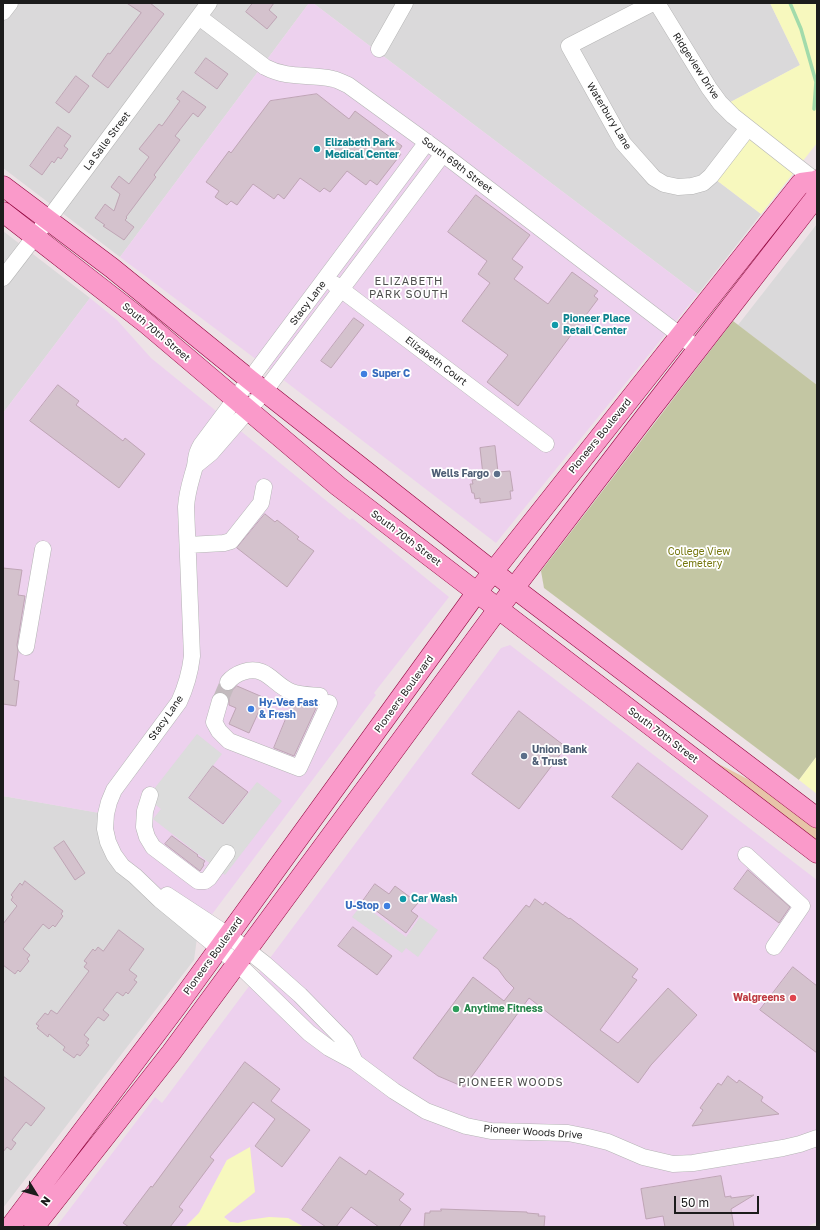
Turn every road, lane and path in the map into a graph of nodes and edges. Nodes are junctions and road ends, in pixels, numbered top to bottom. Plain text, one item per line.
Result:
1 (10, 3) edge
2 (209, 3) edge
3 (405, 3) edge
4 (653, 3) edge
5 (657, 3) edge
6 (3, 12) edge
7 (199, 17) junction
8 (379, 49) dead end
9 (748, 128) junction
10 (427, 142) junction
11 (443, 154) junction
12 (817, 181) edge
13 (3, 186) edge
14 (3, 212) edge
15 (48, 220) junction
16 (35, 237) junction
17 (3, 278) edge
18 (326, 278) junction
19 (341, 289) junction
20 (681, 335) junction
21 (698, 349) junction
22 (257, 386) junction
23 (242, 405) junction
24 (546, 444) dead end
25 (264, 486) dead end
26 (188, 544) junction
27 (43, 549) dead end
28 (493, 572) junction
29 (514, 588) junction
30 (477, 592) junction
31 (498, 609) junction
32 (26, 647) dead end
33 (235, 680) tunnel mouth
34 (224, 703) tunnel mouth
35 (150, 794) dead end
36 (817, 818) edge
37 (227, 853) dead end
38 (817, 853) edge
39 (746, 855) dead end
40 (224, 942) junction
41 (774, 947) dead end
42 (243, 957) junction
43 (355, 1062) junction
44 (817, 1138) edge
45 (10, 1227) edge
46 (34, 1227) edge

1 - 6 street
2 - 7 street, La Salle Street
3 - 8 street
4 - 9 street, Waterbury Lane
5 - 9 street, Ridgeview Drive
7 - 10 street, South 69th Street
7 - 15 street, La Salle Street
9 - 12 street, Ridgeview Drive
10 - 11 street, South 69th Street
10 - 18 street, Stacy Lane
11 - 19 street, Stacy Lane
11 - 20 street, South 69th Street
12 - 20 main road, Pioneers Boulevard
12 - 21 main road
13 - 15 main road
14 - 16 main road, South 70th Street
15 - 16 street, La Salle Street
15 - 22 main road
16 - 17 street, La Salle Street
16 - 23 main road, South 70th Street
18 - 19 street, Elizabeth Court
18 - 22 street, Stacy Lane
19 - 22 street, Stacy Lane
19 - 24 street, Elizabeth Court
20 - 21 street, South 69th Street
20 - 28 main road, Pioneers Boulevard
21 - 29 main road
22 - 23 street, Stacy Lane
22 - 28 main road
23 - 26 street, Stacy Lane
23 - 30 main road, South 70th Street
25 - 26 street
26 - 40 street, Stacy Lane
27 - 32 street
28 - 29 main road
28 - 30 main road, Pioneers Boulevard
29 - 31 main road
29 - 36 main road
30 - 31 main road, South 70th Street
30 - 40 main road, Pioneers Boulevard
31 - 38 main road, South 70th Street
31 - 42 main road
33 - 34 street
35 - 37 street
39 - 41 street
40 - 42 street, Stacy Lane
40 - 45 main road, Pioneers Boulevard
42 - 43 street, Pioneer Woods Drive
42 - 43 street, Pioneer Woods Drive
42 - 46 main road
43 - 44 street, Pioneer Woods Drive

